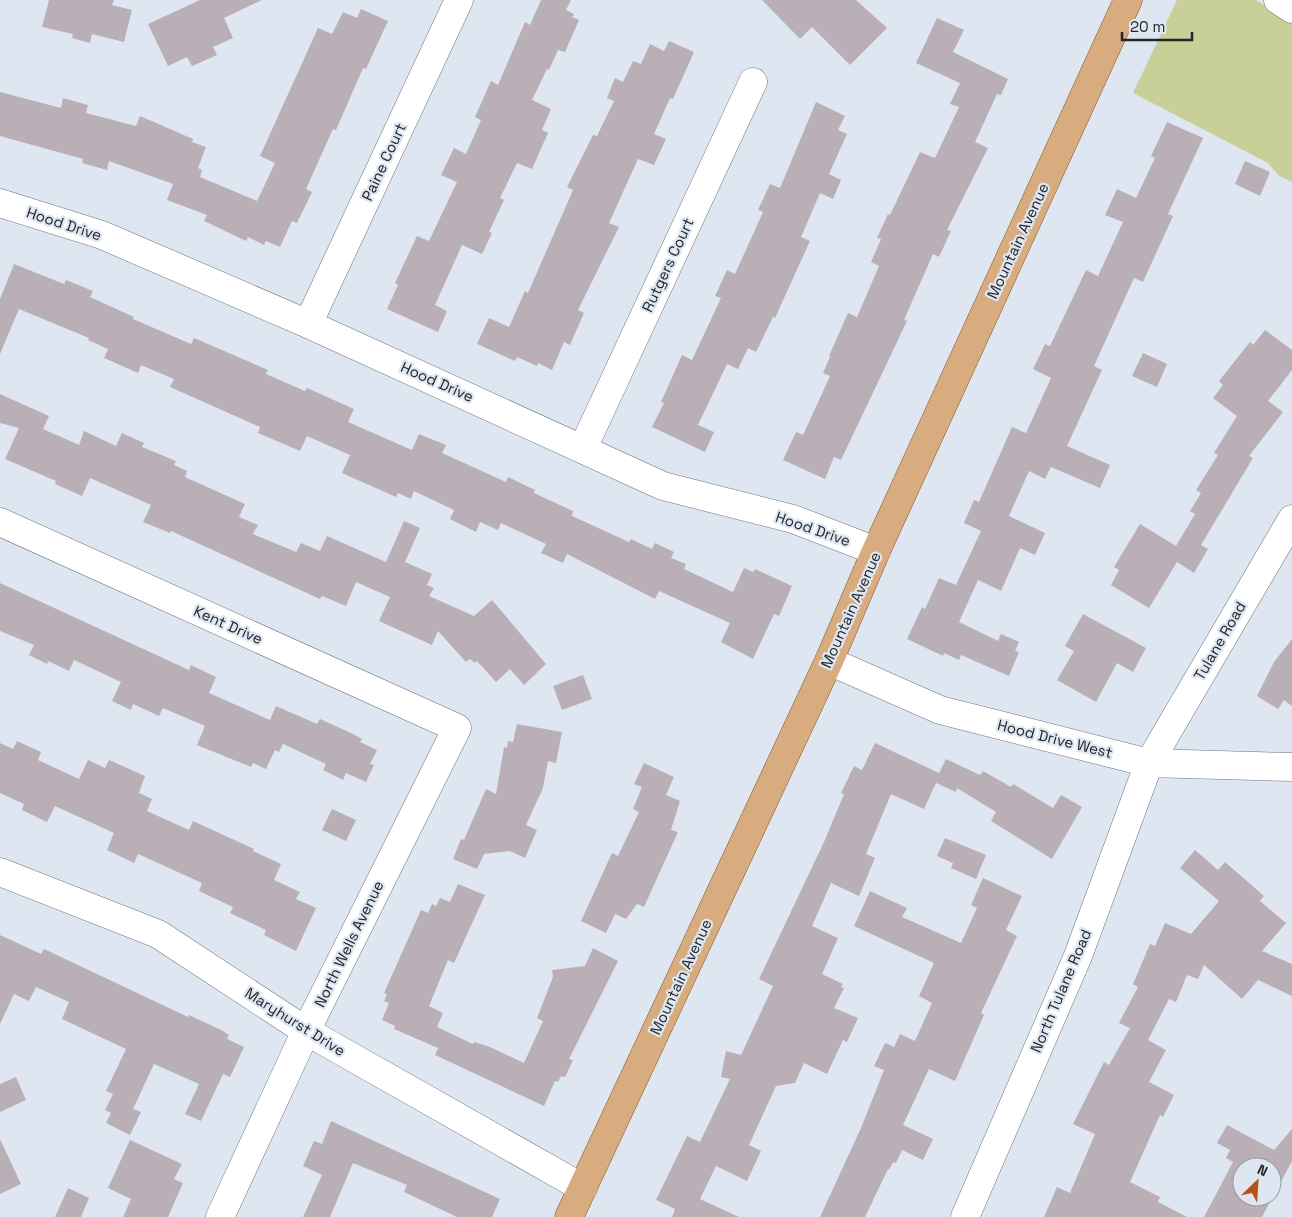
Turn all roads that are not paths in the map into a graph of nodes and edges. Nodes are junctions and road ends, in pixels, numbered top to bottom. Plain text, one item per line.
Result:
1 (459, 0) edge
2 (1128, 0) edge
3 (1278, 0) edge
4 (1292, 9) edge
5 (754, 82) dead end
6 (0, 203) edge
7 (308, 324) junction
8 (584, 448) junction
9 (1292, 519) edge
10 (0, 522) edge
11 (876, 551) junction
12 (828, 662) junction
13 (457, 728) joint
14 (1149, 762) junction
15 (1292, 767) edge
16 (0, 872) edge
17 (306, 1031) junction
18 (582, 1188) junction
19 (220, 1217) edge
20 (569, 1217) edge
21 (965, 1217) edge

1 - 7 street, Paine Court
2 - 11 main road, Mountain Avenue
3 - 4 street
5 - 8 street, Rutgers Court
6 - 7 street, Hood Drive
7 - 8 street, Hood Drive
8 - 11 street, Hood Drive
9 - 14 street, Tulane Road
10 - 13 street, Kent Drive
11 - 12 main road, Mountain Avenue
12 - 14 street, Hood Drive West
12 - 18 main road, Mountain Avenue
13 - 17 street, North Wells Avenue
14 - 15 street, Hood Drive West
14 - 21 street, North Tulane Road
16 - 17 street, Maryhurst Drive
17 - 18 street, Maryhurst Drive
17 - 19 street, North Wells Avenue
18 - 20 main road, Mountain Avenue

